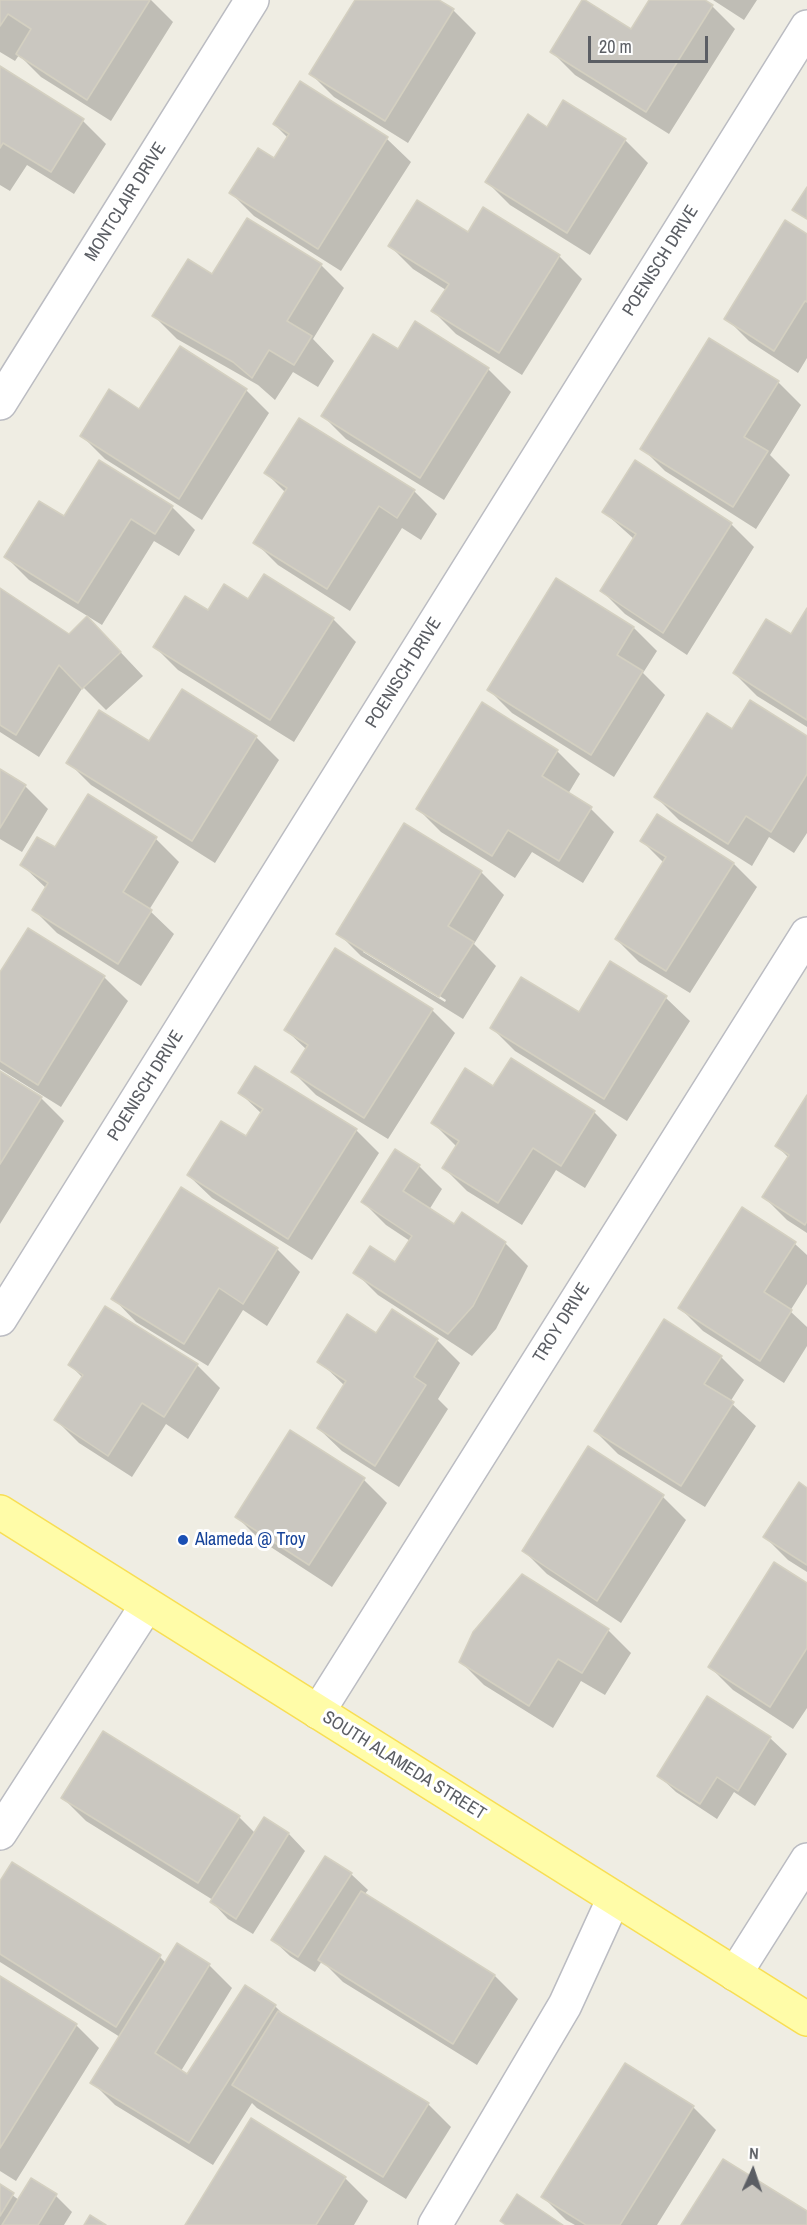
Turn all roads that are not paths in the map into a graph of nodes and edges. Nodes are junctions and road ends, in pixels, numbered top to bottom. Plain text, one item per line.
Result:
1 (252, 0) edge
2 (807, 27) edge
3 (0, 403) edge
4 (807, 934) edge
5 (0, 1319) edge
6 (0, 1512) edge
7 (147, 1605) junction
8 (318, 1712) junction
9 (0, 1833) edge
10 (807, 1860) edge
11 (614, 1898) junction
12 (735, 1974) junction
13 (807, 2019) edge
14 (435, 2225) edge

1 - 3 street, MONTCLAIR DRIVE
2 - 5 street, POENISCH DRIVE
4 - 8 street, TROY DRIVE
6 - 7 main road, SOUTH ALAMEDA STREET
7 - 8 main road, SOUTH ALAMEDA STREET
7 - 9 street
8 - 11 main road, SOUTH ALAMEDA STREET
10 - 12 street
11 - 12 main road, SOUTH ALAMEDA STREET
11 - 14 street
12 - 13 main road, SOUTH ALAMEDA STREET

